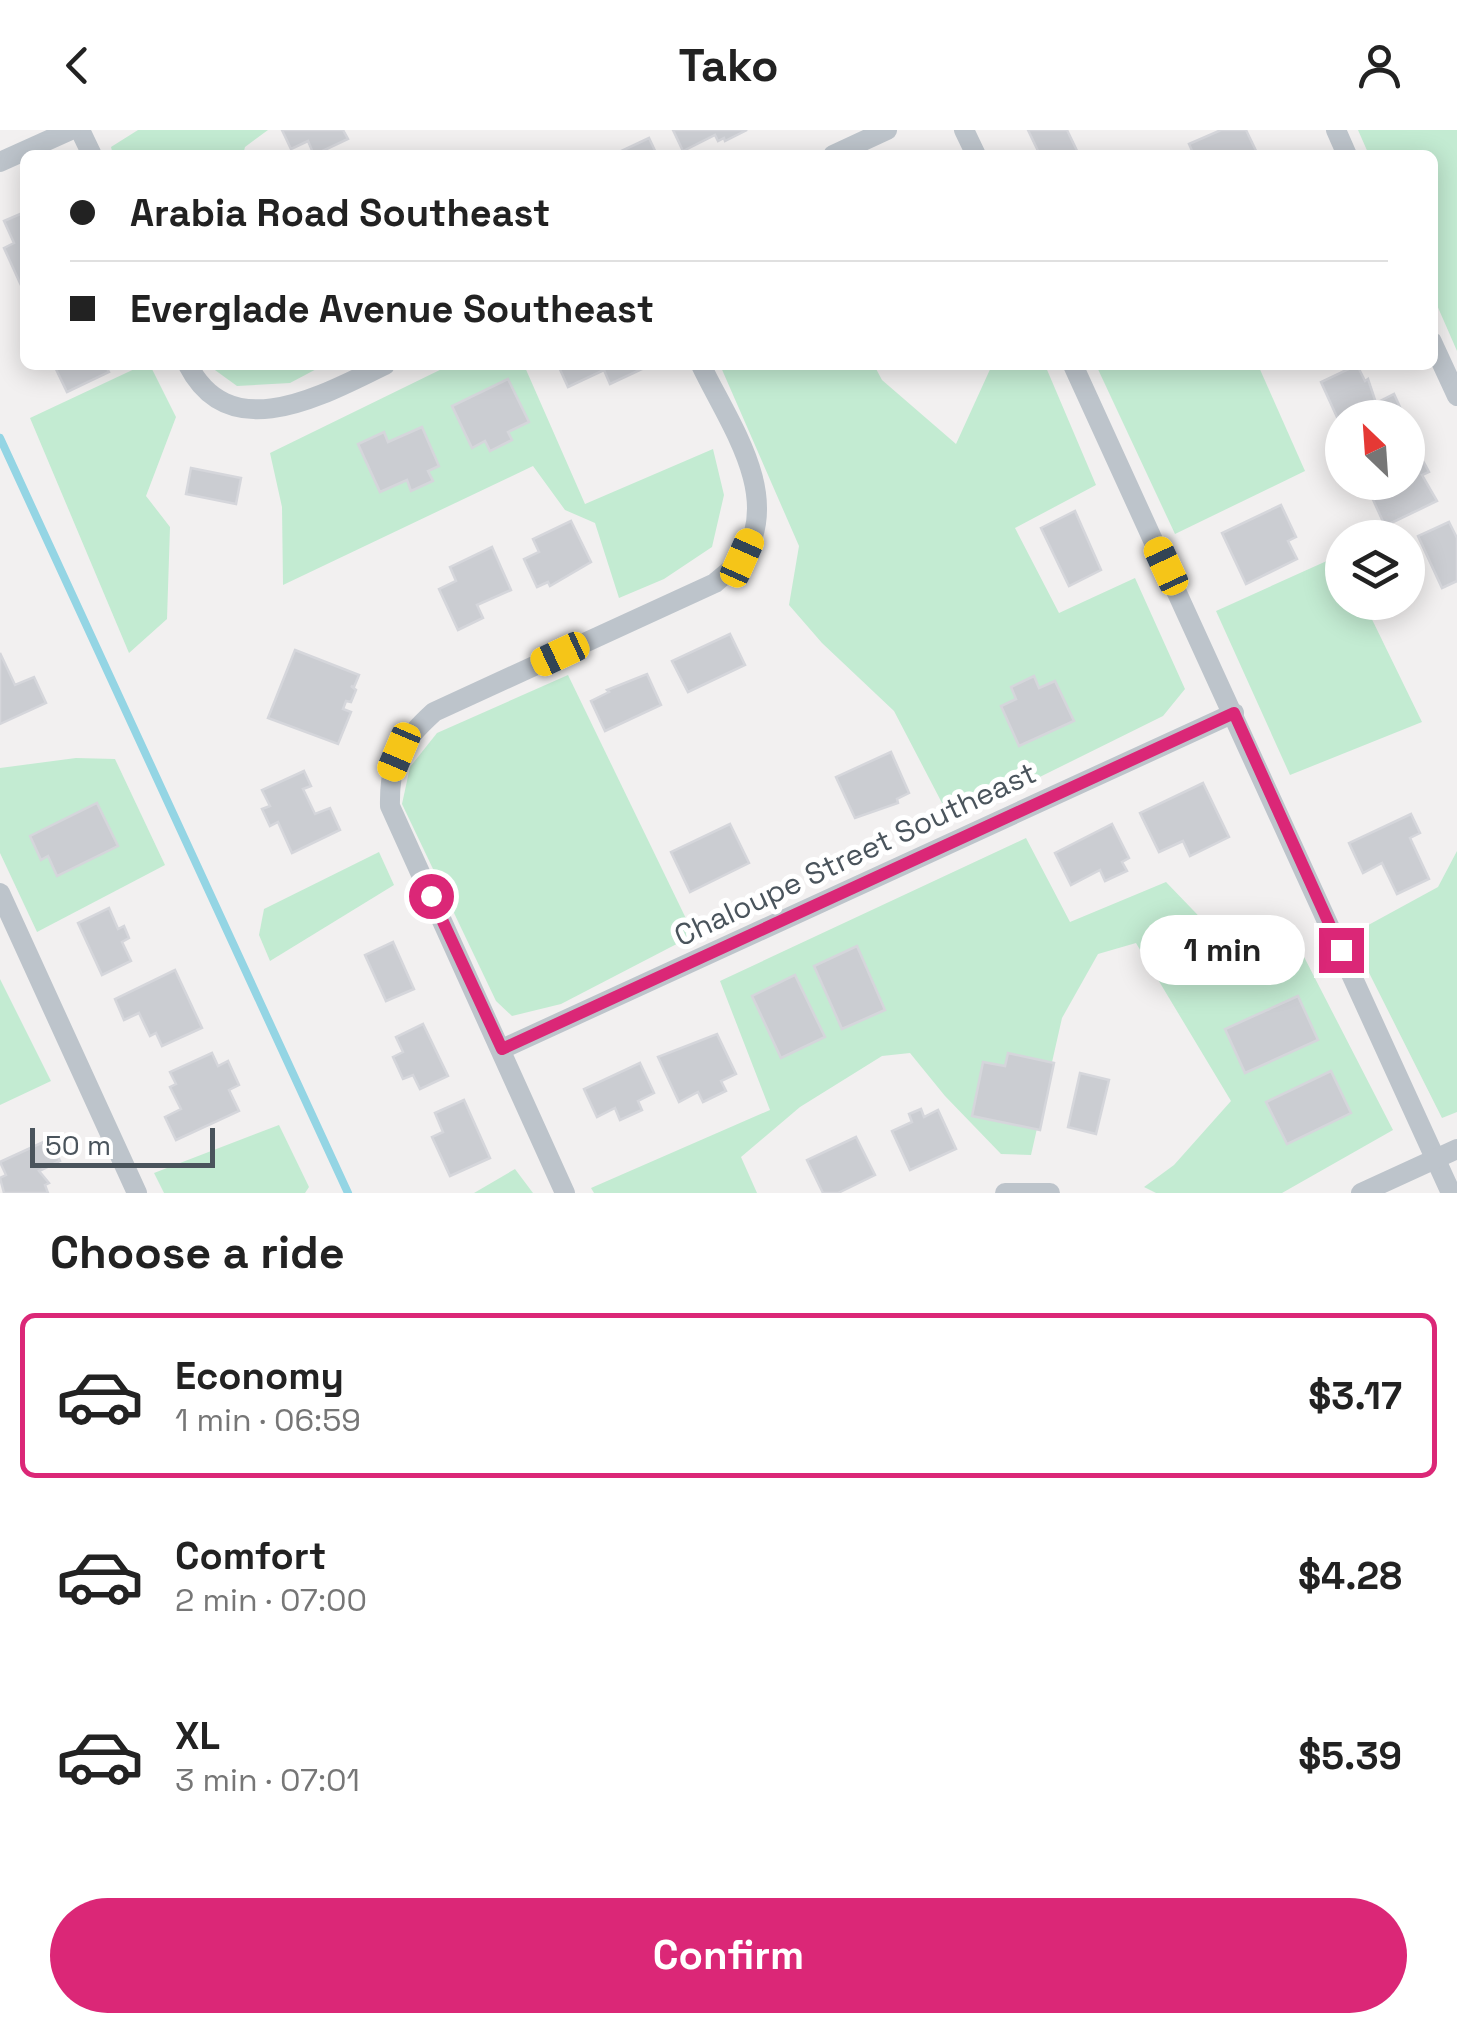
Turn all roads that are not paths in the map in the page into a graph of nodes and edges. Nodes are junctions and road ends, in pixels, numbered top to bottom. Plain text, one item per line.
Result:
1 (71, 130) edge
2 (888, 130) edge
3 (27, 150) edge
4 (844, 150) edge
5 (1438, 355) edge
6 (191, 370) edge
7 (374, 370) edge
8 (703, 370) edge
9 (1075, 370) edge
10 (1457, 396) edge
11 (1234, 713) junction
12 (0, 894) edge
13 (502, 1049) junction
14 (1457, 1149) edge
15 (1436, 1159) junction
16 (137, 1193) edge
17 (565, 1193) edge
18 (1005, 1193) edge
19 (1050, 1193) edge
20 (1361, 1193) edge
21 (1451, 1193) edge

1 - 3 street
2 - 4 street
5 - 10 street
6 - 7 street
8 - 13 street
9 - 11 street
11 - 13 street, Chaloupe Street Southeast
11 - 15 street
12 - 16 street
13 - 17 street
14 - 15 street
15 - 20 street
15 - 21 street
18 - 19 street

